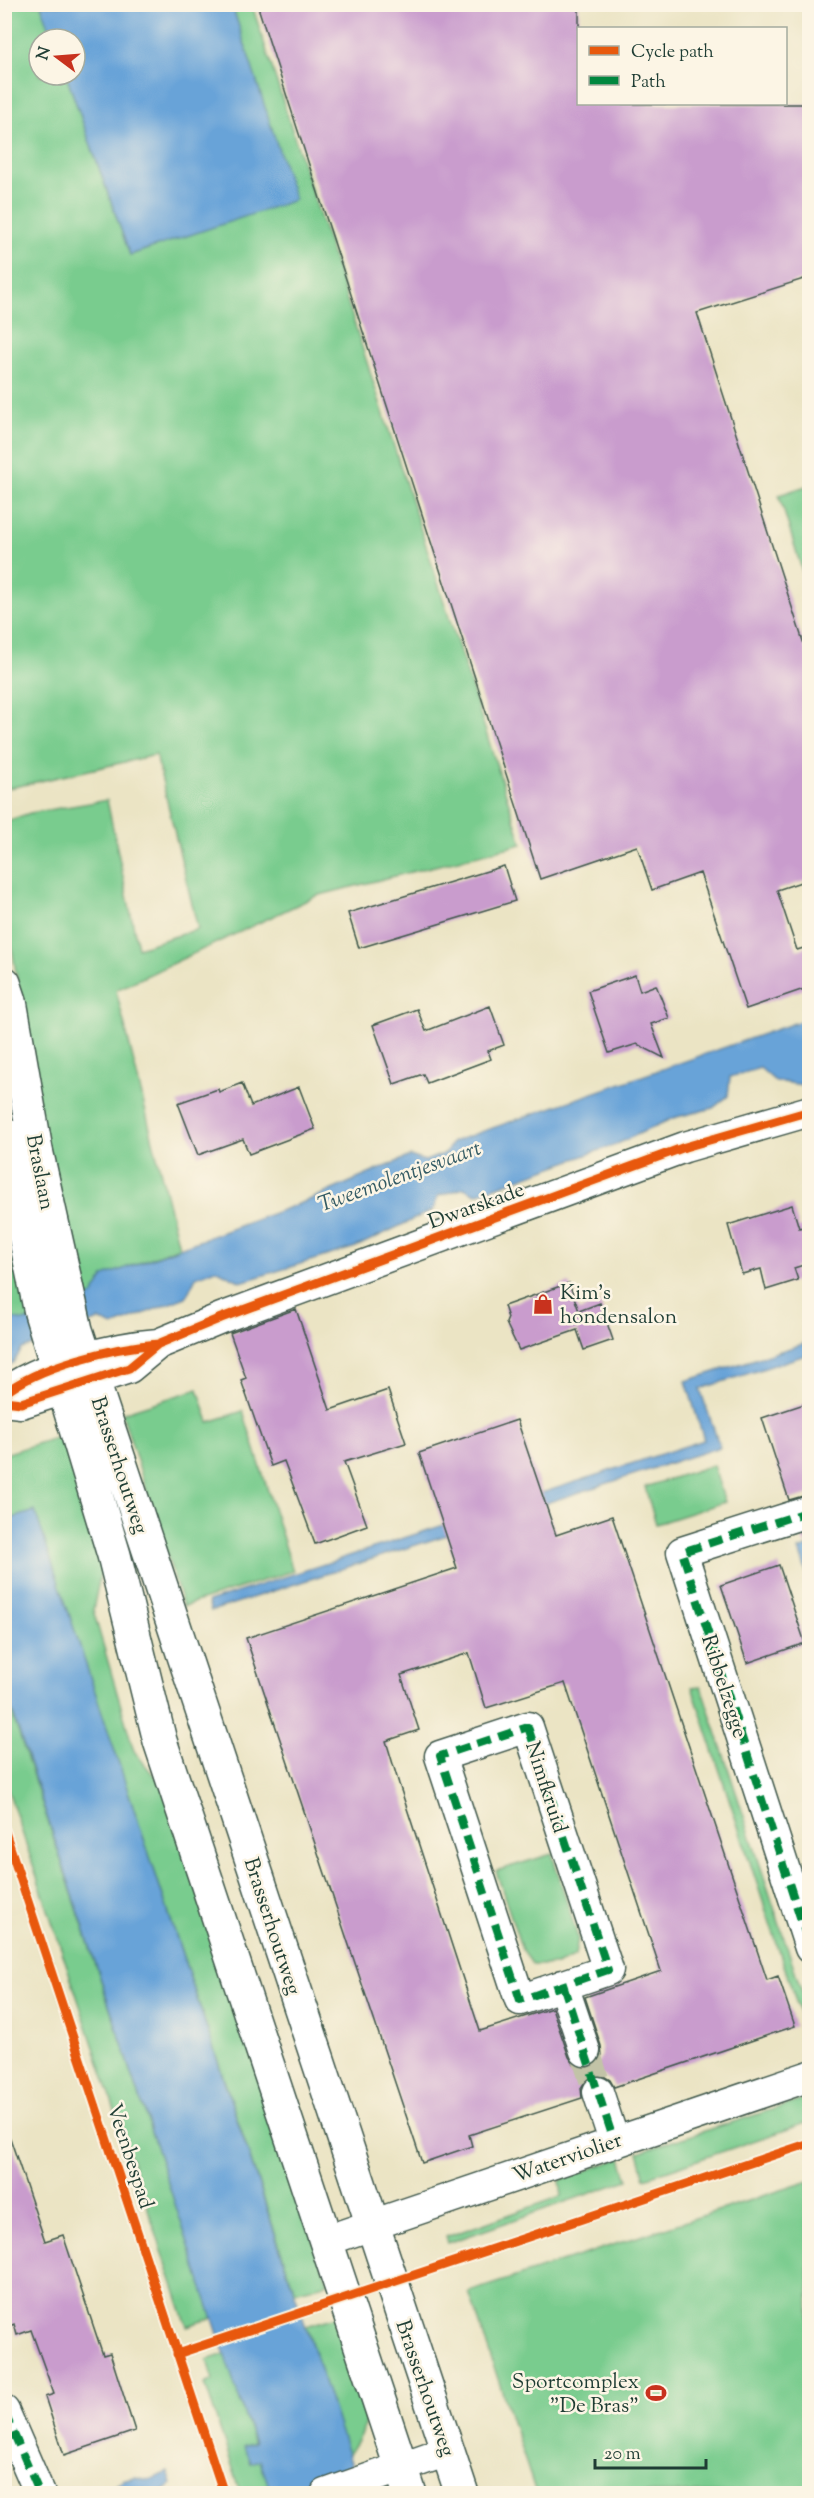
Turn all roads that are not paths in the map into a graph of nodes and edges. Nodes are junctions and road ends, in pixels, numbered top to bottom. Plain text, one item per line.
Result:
1 (4, 983) edge
2 (810, 1111) edge
3 (4, 1134) edge
4 (66, 1348) junction
5 (4, 1394) edge
6 (4, 1401) edge
7 (810, 1511) edge
8 (810, 1948) edge
9 (563, 1985) junction
10 (585, 2051) tunnel mouth
11 (810, 2076) edge
12 (598, 2092) tunnel mouth
13 (614, 2141) junction
14 (372, 2225) junction
15 (326, 2241) junction
16 (4, 2411) edge
17 (447, 2451) junction
18 (406, 2480) edge
19 (40, 2493) edge
20 (326, 2493) edge
21 (462, 2493) edge

1 - 4 main road, Braslaan
2 - 4 street, Dwarskade
3 - 4 main road, Braslaan
4 - 5 street, Dwarskade
4 - 6 street, Dwarskade
4 - 14 main road, Brasserhoutweg
4 - 15 main road, Brasserhoutweg
7 - 8 street, Ribbelzegge
9 - 9 street, Nimfkruid
9 - 10 street
11 - 13 street, Waterviolier
12 - 13 street
13 - 14 street, Waterviolier
14 - 15 street, Waterviolier
14 - 17 main road, Brasserhoutweg
15 - 18 main road, Brasserhoutweg
16 - 19 street
17 - 18 street
17 - 21 main road, Brasserhoutweg
18 - 20 street

